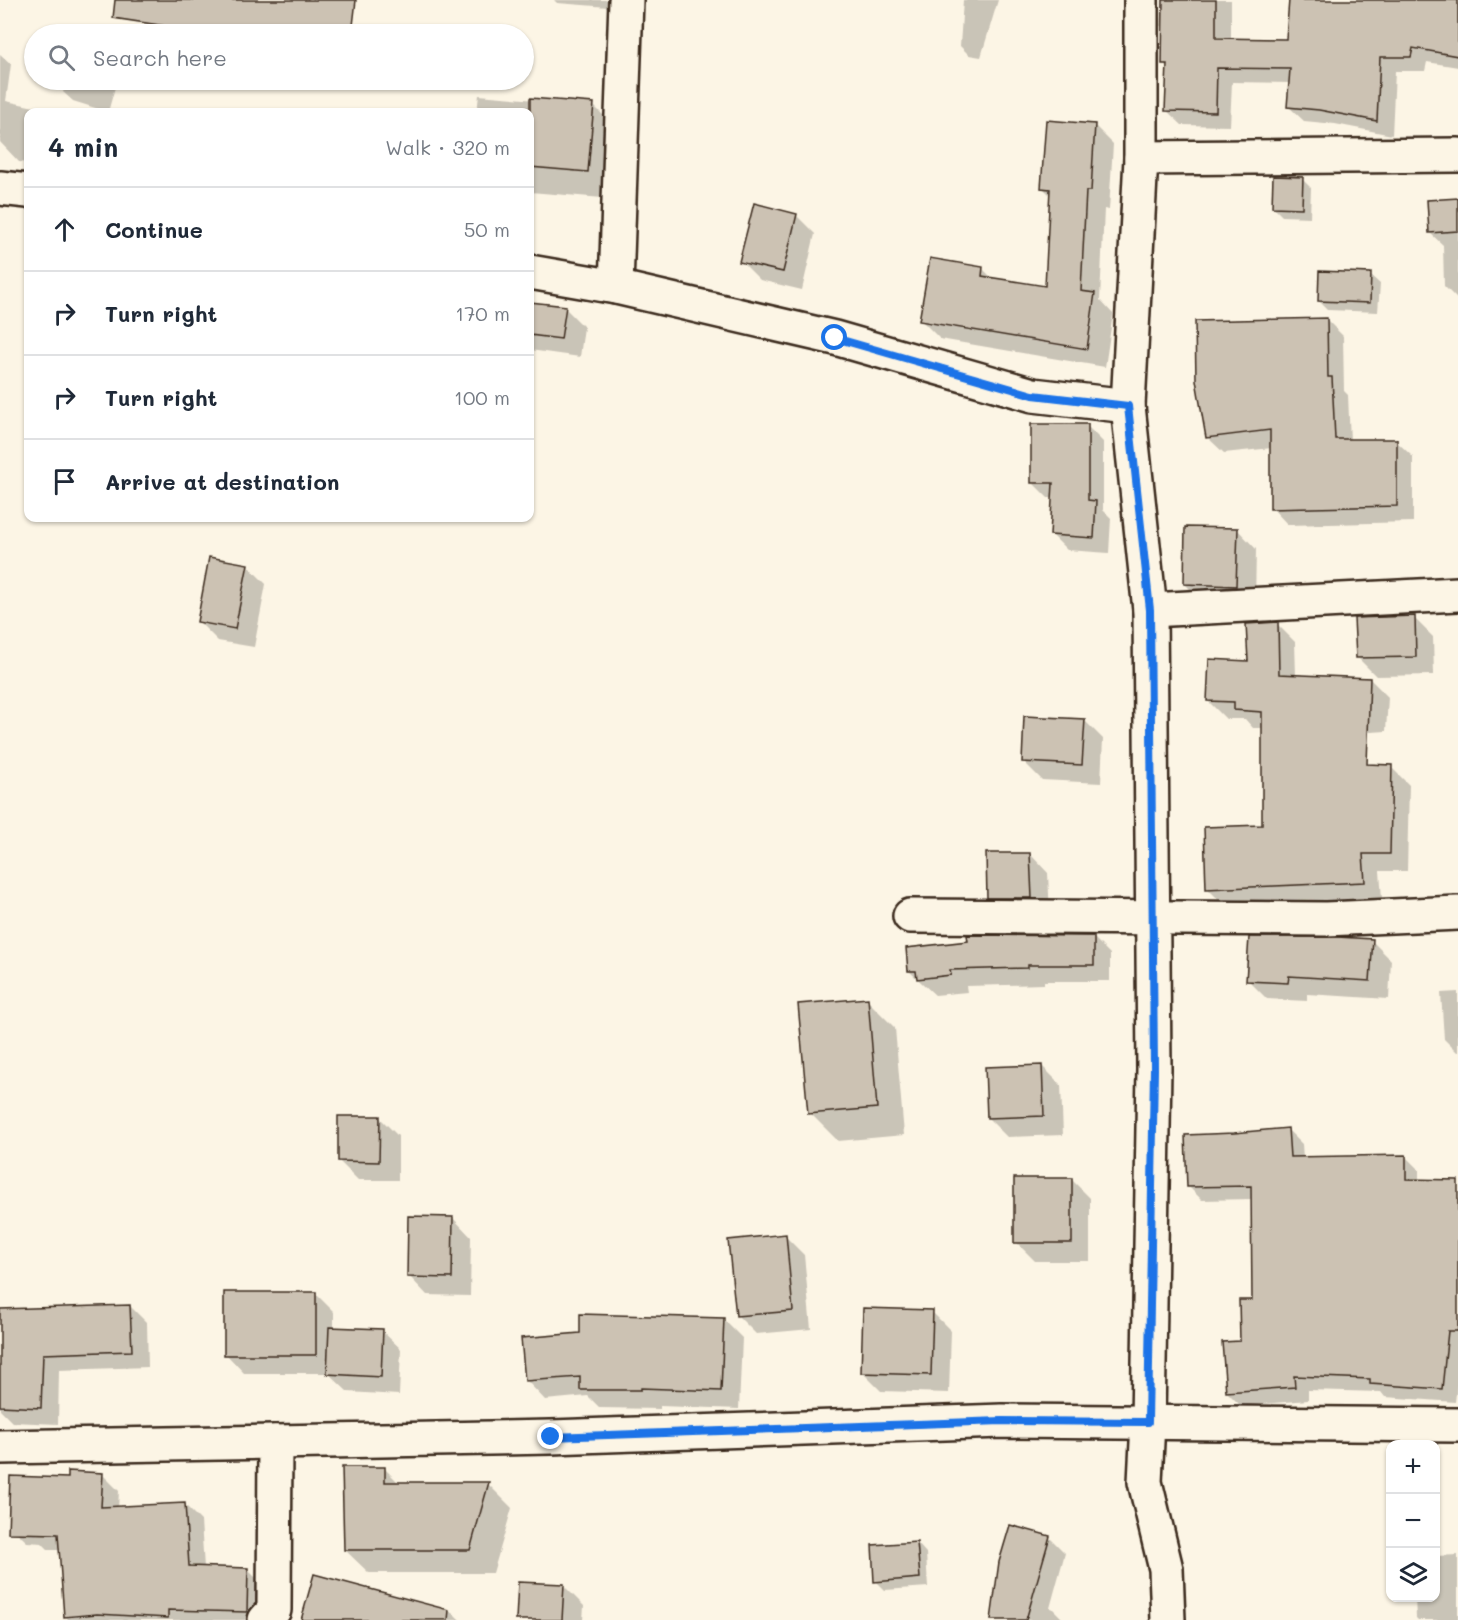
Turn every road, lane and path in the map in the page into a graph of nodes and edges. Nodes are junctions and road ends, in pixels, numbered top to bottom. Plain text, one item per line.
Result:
1 (626, 0) edge
2 (1141, 0) edge
3 (1458, 155) edge
4 (1141, 158) junction
5 (0, 188) edge
6 (24, 191) edge
7 (534, 273) edge
8 (616, 287) junction
9 (1128, 406) junction
10 (1458, 594) edge
11 (1150, 610) junction
12 (1458, 913) edge
13 (910, 916) dead end
14 (1153, 917) junction
15 (1148, 1422) junction
16 (1458, 1425) edge
17 (275, 1442) junction
18 (0, 1447) edge
19 (265, 1620) edge
20 (1168, 1620) edge

1 - 8 street
2 - 4 street
3 - 4 street
4 - 9 street
5 - 6 street
7 - 8 street
8 - 9 street
9 - 11 street
10 - 11 street
11 - 14 street
12 - 14 street
13 - 14 street
14 - 15 street
15 - 16 street
15 - 17 street
15 - 20 street
17 - 18 street
17 - 19 street

